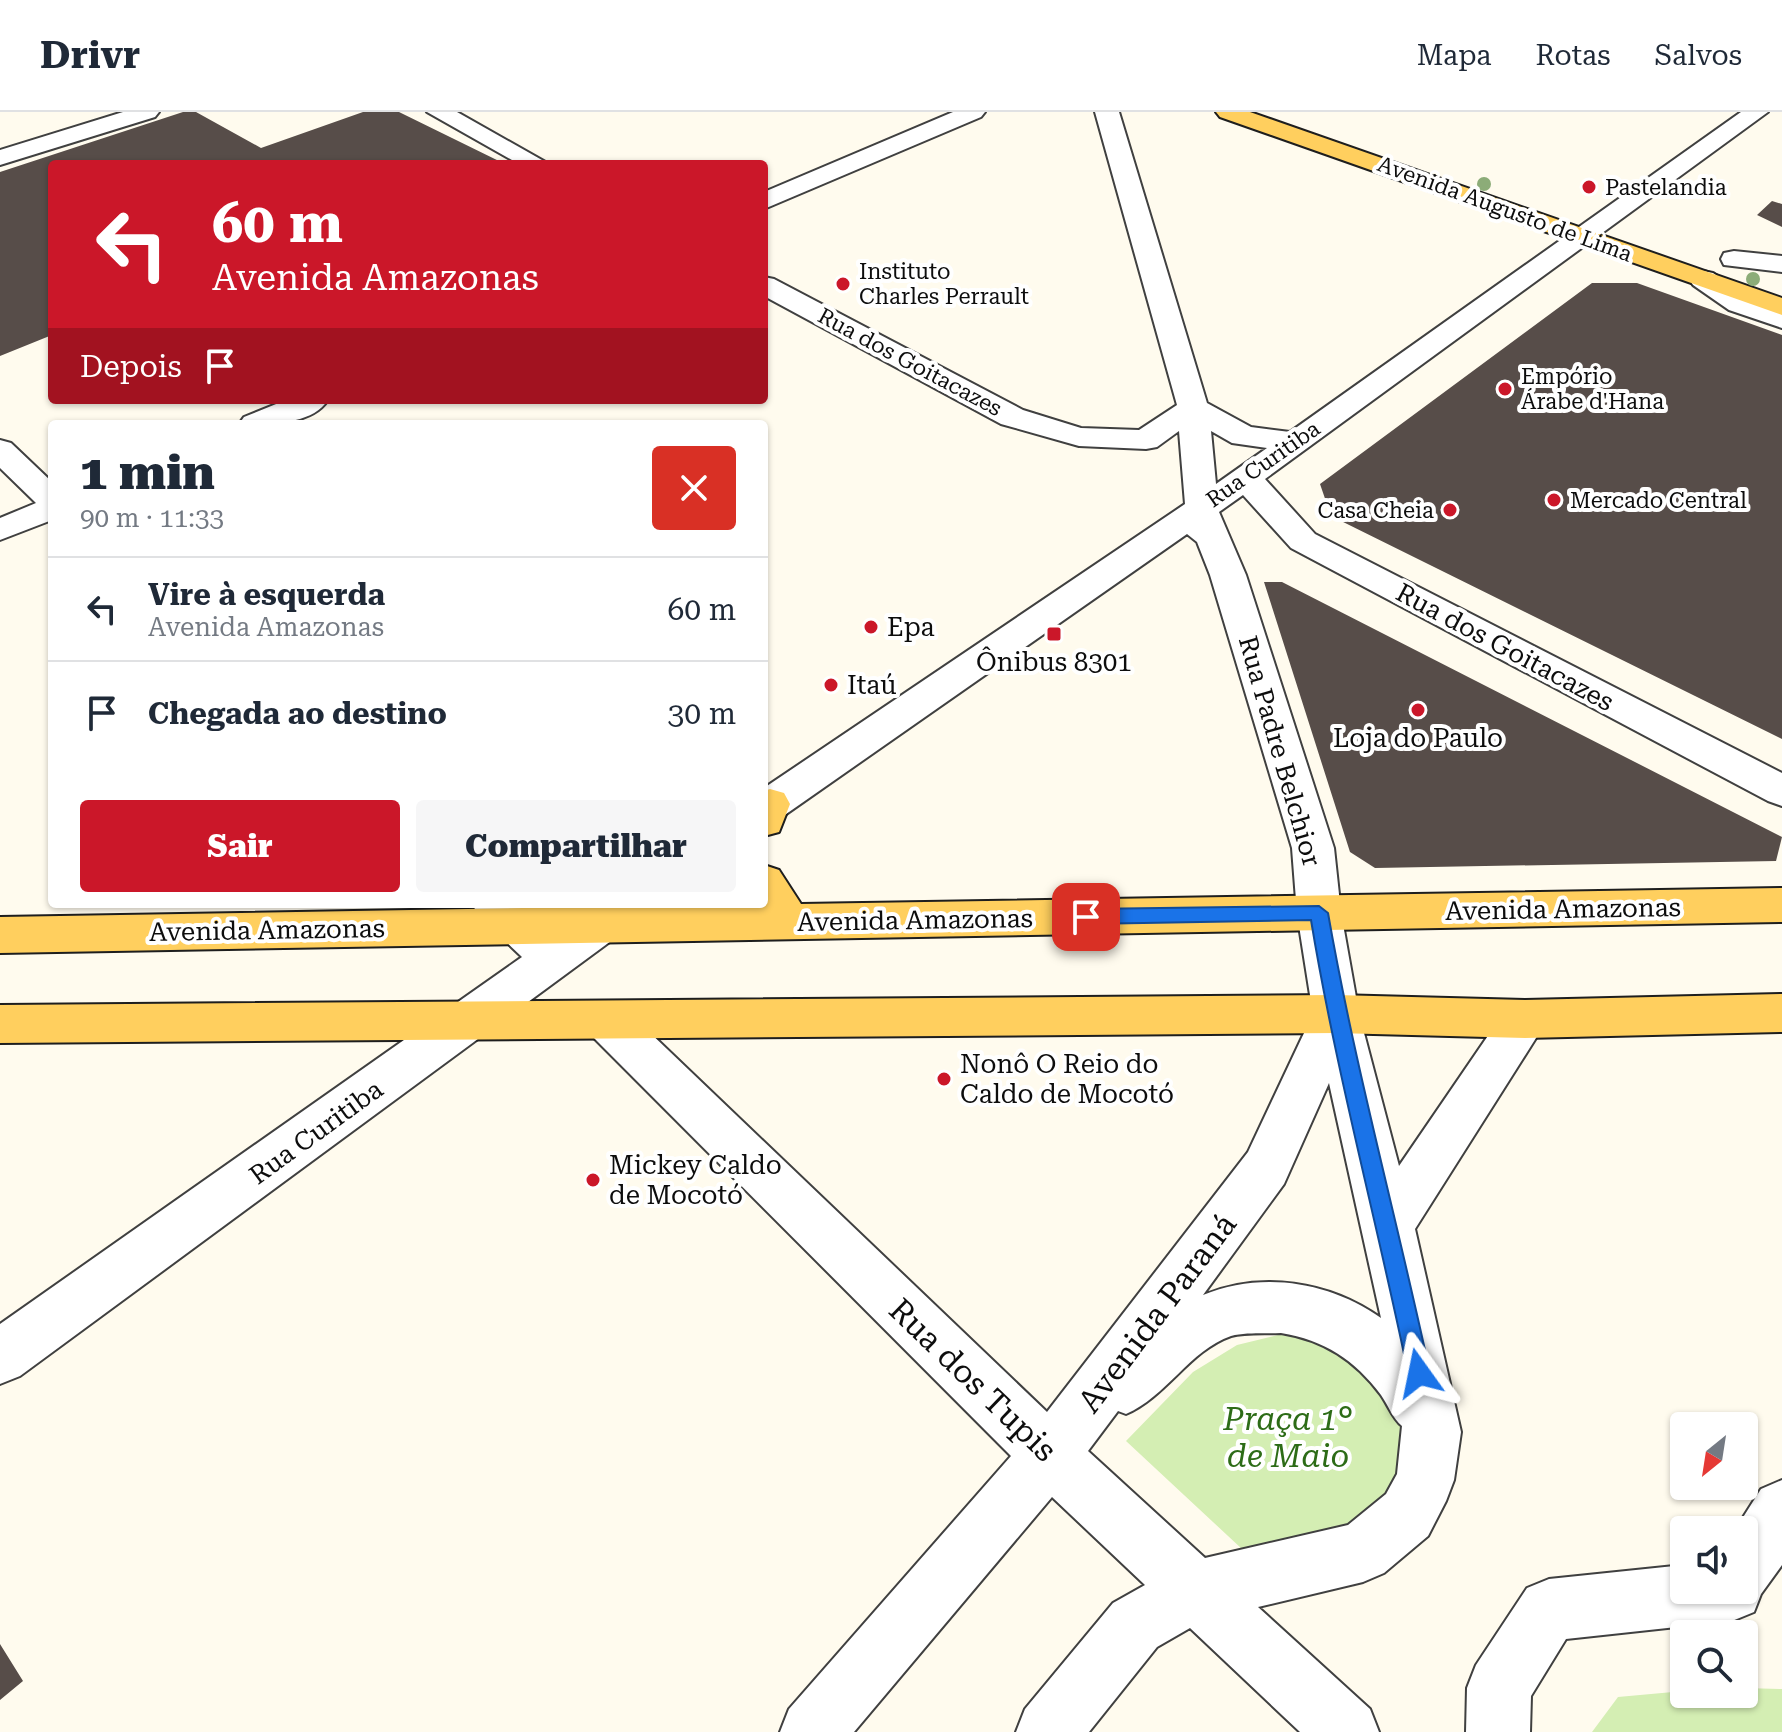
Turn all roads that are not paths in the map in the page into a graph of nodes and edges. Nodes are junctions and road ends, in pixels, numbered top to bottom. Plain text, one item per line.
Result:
1 (147, 112) edge
2 (439, 112) edge
3 (973, 112) edge
4 (1107, 112) edge
5 (1228, 112) edge
6 (1756, 112) edge
7 (0, 158) edge
8 (529, 160) edge
9 (768, 199) edge
10 (1612, 217) junction
11 (1586, 223) junction
12 (1641, 227) dead end
13 (1704, 249) dead end
14 (1734, 259) junction
15 (1782, 264) edge
16 (1782, 276) edge
17 (1703, 279) junction
18 (768, 287) edge
19 (1782, 307) edge
20 (1782, 319) edge
21 (303, 404) edge
22 (1193, 408) junction
23 (265, 420) edge
24 (1294, 442) junction
25 (0, 450) edge
26 (1246, 478) junction
27 (48, 496) edge
28 (1201, 508) junction
29 (48, 510) edge
30 (0, 530) edge
31 (1782, 791) edge
32 (768, 810) edge
33 (768, 888) edge
34 (1782, 905) edge
35 (1319, 913) junction
36 (506, 915) edge
37 (615, 915) edge
38 (789, 922) junction
39 (0, 935) edge
40 (553, 960) junction
41 (1782, 1013) edge
42 (1336, 1014) junction
43 (1525, 1019) junction
44 (606, 1020) junction
45 (471, 1021) junction
46 (0, 1024) edge
47 (1388, 1225) junction
48 (0, 1357) edge
49 (1432, 1432) junction
50 (1050, 1455) junction
51 (1782, 1510) edge
52 (1758, 1549) edge
53 (1195, 1591) junction
54 (1670, 1597) edge
55 (812, 1732) edge
56 (1048, 1732) edge
57 (1347, 1732) edge
58 (1498, 1732) edge

1 - 7 street
2 - 8 street
3 - 9 street
4 - 22 street, Rua Padre Belchior
5 - 11 main road, Avenida Augusto de Lima
6 - 10 street, Rua Curitiba
10 - 11 street, Rua Curitiba
10 - 12 main road, Avenida Augusto de Lima
11 - 17 main road, Avenida Augusto de Lima
11 - 24 street, Rua Curitiba
13 - 14 main road
14 - 15 street
14 - 16 main road
17 - 19 main road, Avenida Augusto de Lima
17 - 20 street
18 - 22 street, Rua dos Goitacazes
21 - 23 street
22 - 24 street
22 - 28 street, Rua Padre Belchior
24 - 26 street, Rua Curitiba
25 - 27 street
26 - 28 street, Rua Curitiba
26 - 31 street, Rua dos Goitacazes
28 - 32 street, Rua Curitiba
28 - 35 street, Rua Padre Belchior
29 - 30 street
33 - 38 main road
34 - 35 main road, Avenida Amazonas
35 - 38 main road, Avenida Amazonas
35 - 42 street
36 - 37 main road, Avenida Amazonas
36 - 39 main road, Avenida Amazonas
36 - 40 street
37 - 38 main road, Avenida Amazonas
37 - 40 street, Rua Curitiba
40 - 45 street, Rua Curitiba
41 - 43 main road
42 - 43 main road
42 - 44 main road
42 - 47 street
42 - 50 street, Avenida Paraná
43 - 47 street
44 - 45 main road
44 - 50 street, Rua dos Tupis
45 - 46 main road
45 - 48 street, Rua Curitiba
47 - 49 street
49 - 50 street
49 - 53 street
50 - 53 street, Rua dos Tupis
50 - 55 street, Avenida Paraná
51 - 52 street
53 - 56 street
53 - 57 street, Rua dos Tupis
54 - 58 street

